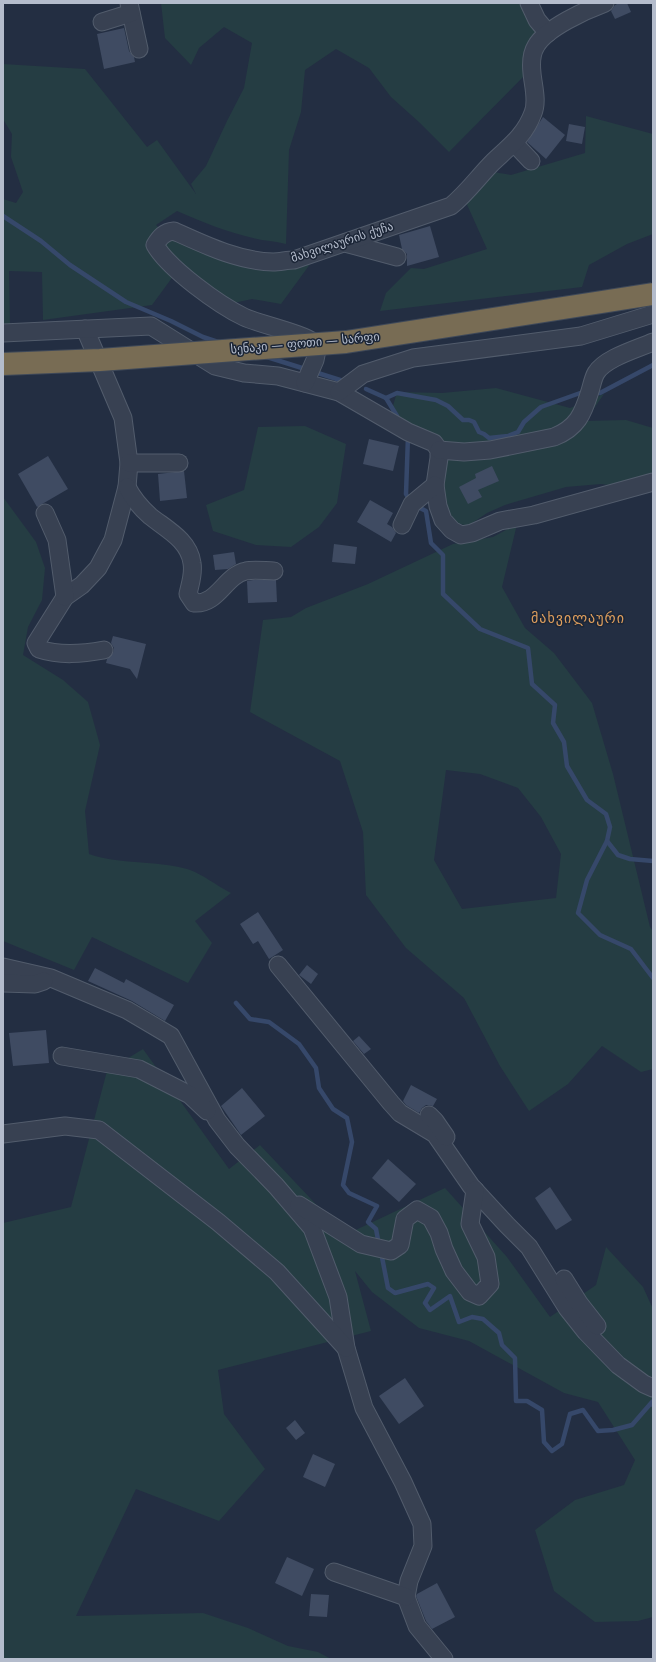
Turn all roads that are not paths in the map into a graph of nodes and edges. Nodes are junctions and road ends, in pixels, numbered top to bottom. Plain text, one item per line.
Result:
1 (529, 3) edge
2 (605, 3) edge
3 (583, 7) edge
4 (130, 8) edge
5 (102, 22) dead end
6 (548, 34) junction
7 (139, 49) dead end
8 (514, 143) junction
9 (531, 161) dead end
10 (345, 243) junction
11 (397, 257) dead end
12 (653, 294) edge
13 (653, 314) edge
14 (85, 329) junction
15 (3, 333) edge
16 (653, 342) edge
17 (3, 364) edge
18 (310, 372) junction
19 (339, 392) junction
20 (438, 450) junction
21 (129, 463) junction
22 (179, 463) dead end
23 (653, 482) edge
24 (435, 484) junction
25 (127, 488) junction
26 (45, 513) dead end
27 (402, 525) dead end
28 (274, 571) dead end
29 (65, 597) junction
30 (104, 650) dead end
31 (278, 965) dead end
32 (3, 967) edge
33 (51, 978) junction
34 (3, 983) edge
35 (62, 1056) dead end
36 (429, 1115) dead end
37 (217, 1120) junction
38 (3, 1134) edge
39 (457, 1167) junction
40 (475, 1190) junction
41 (284, 1196) junction
42 (564, 1279) dead end
43 (346, 1348) junction
44 (653, 1379) edge
45 (653, 1388) edge
46 (334, 1572) dead end
47 (406, 1596) junction
48 (444, 1659) edge

1 - 6 street
2 - 3 street, მახვილაურის ქუჩა
3 - 6 street, მახვილაურის ქუჩა
4 - 5 street
4 - 7 street
6 - 8 street, მახვილაურის ქუჩა
8 - 9 street
8 - 10 street, მახვილაურის ქუჩა
10 - 11 street
10 - 18 street, მახვილაურის ქუჩა
12 - 17 highway, სენაკი — ფოთი — სარფი, bridge
13 - 19 street
14 - 15 street
14 - 18 street
14 - 21 street
16 - 20 street
18 - 19 street
19 - 20 street
20 - 24 street
21 - 22 street
21 - 25 street
23 - 24 street
24 - 27 street
25 - 28 street
25 - 29 street
26 - 29 street
29 - 30 street
31 - 39 street
32 - 33 street
33 - 34 street
33 - 37 street
35 - 37 street
36 - 39 street
37 - 41 street
38 - 43 street
39 - 40 street
40 - 41 street
40 - 45 street
41 - 43 street
42 - 44 street
43 - 47 street
46 - 47 street
47 - 48 street

